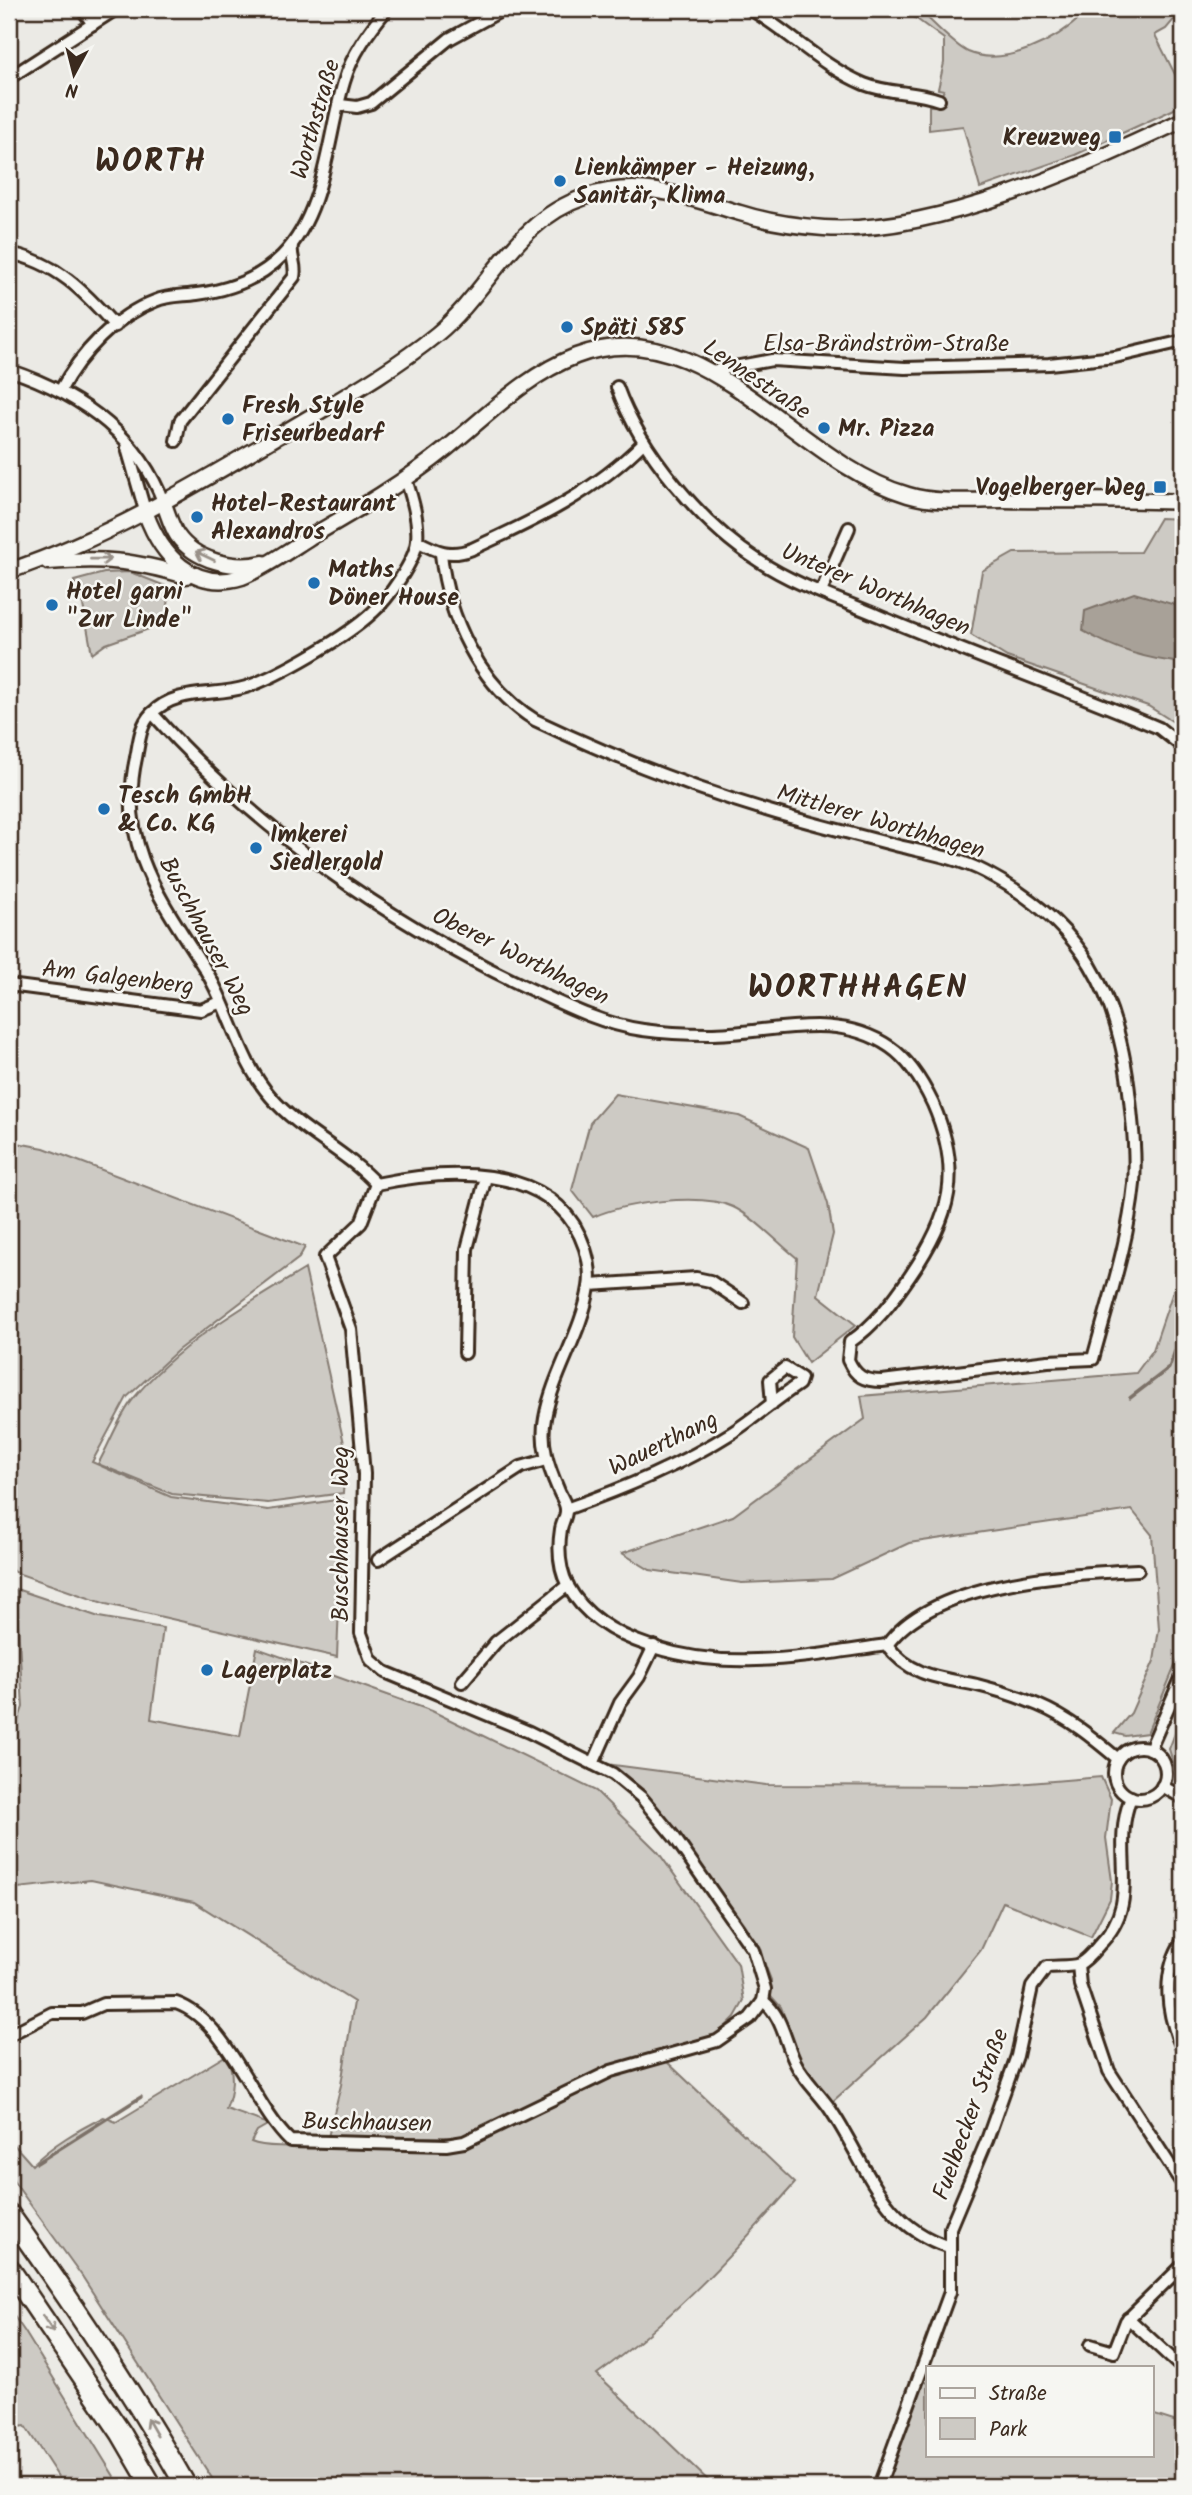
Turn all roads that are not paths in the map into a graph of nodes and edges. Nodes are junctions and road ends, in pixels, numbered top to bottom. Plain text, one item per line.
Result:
1 (82, 9) edge
2 (116, 9) edge
3 (387, 9) edge
4 (504, 9) edge
5 (750, 9) edge
6 (93, 24) junction
7 (9, 78) edge
8 (939, 100) dead end
9 (340, 105) junction
10 (1183, 120) edge
11 (292, 245) junction
12 (9, 253) edge
13 (115, 326) junction
14 (1183, 341) edge
15 (9, 370) edge
16 (712, 371) junction
17 (617, 387) dead end
18 (60, 391) junction
19 (176, 441) dead end
20 (644, 442) junction
21 (125, 443) junction
22 (406, 479) junction
23 (1183, 502) edge
24 (164, 504) junction
25 (146, 514) junction
26 (849, 528) dead end
27 (417, 541) junction
28 (441, 554) junction
29 (271, 561) junction
30 (33, 563) junction
31 (9, 571) edge
32 (218, 582) junction
33 (821, 592) junction
34 (152, 713) junction
35 (1183, 747) edge
36 (9, 985) edge
37 (221, 1002) junction
38 (486, 1177) junction
39 (376, 1184) junction
40 (590, 1285) junction
41 (743, 1303) dead end
42 (850, 1342) joint
43 (465, 1353) dead end
44 (772, 1404) dead end
45 (546, 1460) junction
46 (566, 1509) junction
47 (378, 1560) dead end
48 (1138, 1570) dead end
49 (568, 1585) junction
50 (887, 1645) junction
51 (653, 1646) junction
52 (1183, 1674) edge
53 (463, 1682) dead end
54 (1150, 1749) junction
55 (1118, 1759) junction
56 (593, 1764) junction
57 (1162, 1786) junction
58 (1131, 1797) junction
59 (1183, 1798) edge
60 (1183, 1940) edge
61 (1078, 1965) junction
62 (763, 2001) junction
63 (9, 2035) edge
64 (1183, 2050) edge
65 (1183, 2185) edge
66 (9, 2214) edge
67 (949, 2247) junction
68 (1183, 2265) edge
69 (9, 2268) edge
70 (1128, 2318) junction
71 (1090, 2346) dead end
72 (1183, 2369) edge
73 (152, 2486) edge
74 (186, 2486) edge
75 (879, 2486) edge

1 - 6 street
2 - 6 street
3 - 9 street, Worthstraße
4 - 9 street
5 - 8 street
6 - 7 street
9 - 11 street, Worthstraße
10 - 24 main road
11 - 13 street, Worthstraße
11 - 19 street, Worthstraße
12 - 13 street
13 - 18 street, Worthstraße
14 - 16 street, Elsa-Brändström-Straße
15 - 18 street
16 - 22 main road, Lennestraße
16 - 23 main road, Lennestraße
17 - 20 street, Unterer Worthhagen
18 - 21 street
20 - 28 street
20 - 33 street, Unterer Worthhagen
21 - 24 street
21 - 25 street
22 - 27 street
22 - 29 main road, Lennestraße
24 - 25 main road
29 -> 24 main road, Lennestraße
25 - 30 main road
25 - 32 main road
26 - 33 street
27 - 28 street
27 - 34 street
28 - 42 street, Mittlerer Worthhagen
29 - 32 main road, Lennestraße
30 - 31 main road
30 -> 32 main road
33 - 35 street, Unterer Worthhagen
34 - 37 street, Buschhauser Weg
34 - 42 street, Oberer Worthhagen
36 - 37 street, Am Galgenberg
37 - 39 street, Buschhauser Weg
38 - 39 street
38 - 40 street
38 - 43 street
39 - 56 street, Buschhauser Weg
40 - 41 street
40 - 45 street
44 - 46 street, Wauerthang
45 - 46 street
45 - 47 street, Buschhauser Weg
46 - 49 street
48 - 50 street
49 - 51 street
49 - 53 street
50 - 51 street
50 - 55 street
51 - 56 street
52 - 54 street
54 - 55 street
54 - 57 street
55 - 58 street
56 - 62 street, Buschhauser Weg
57 - 58 street
57 - 59 street
58 - 61 street
60 - 64 street
61 - 65 street
61 - 67 street, Fuelbecker Straße
62 - 63 street, Buschhausen
62 - 67 street
74 -> 66 highway
67 - 75 street, Fuelbecker Straße
68 - 70 street
69 -> 73 highway
70 - 71 street
70 - 72 street

